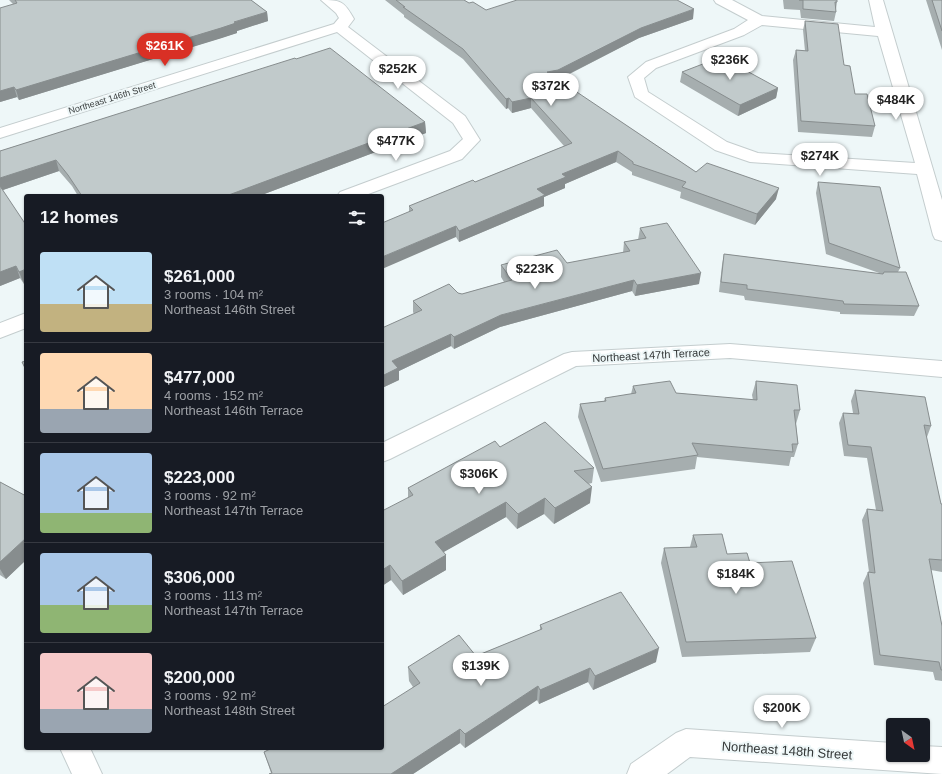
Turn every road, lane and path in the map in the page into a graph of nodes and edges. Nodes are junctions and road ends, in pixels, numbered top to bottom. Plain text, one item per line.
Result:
1 (328, 0) edge
2 (721, 0) edge
3 (876, 0) edge
4 (759, 20) junction
5 (339, 27) junction
6 (884, 32) junction
7 (0, 133) edge
8 (926, 169) junction
9 (351, 194) edge
10 (942, 235) edge
11 (24, 321) edge
12 (0, 331) edge
13 (942, 369) edge
14 (384, 452) edge
15 (76, 750) edge
16 (942, 761) edge
17 (87, 774) edge
18 (642, 774) edge

1 - 5 street
2 - 4 street
3 - 6 street
4 - 6 street
4 - 8 street
5 - 7 street, Northeast 146th Street
5 - 9 street
6 - 8 street
8 - 10 street
11 - 12 street
13 - 14 street, Northeast 147th Terrace
15 - 17 street
16 - 18 street, Northeast 148th Street

